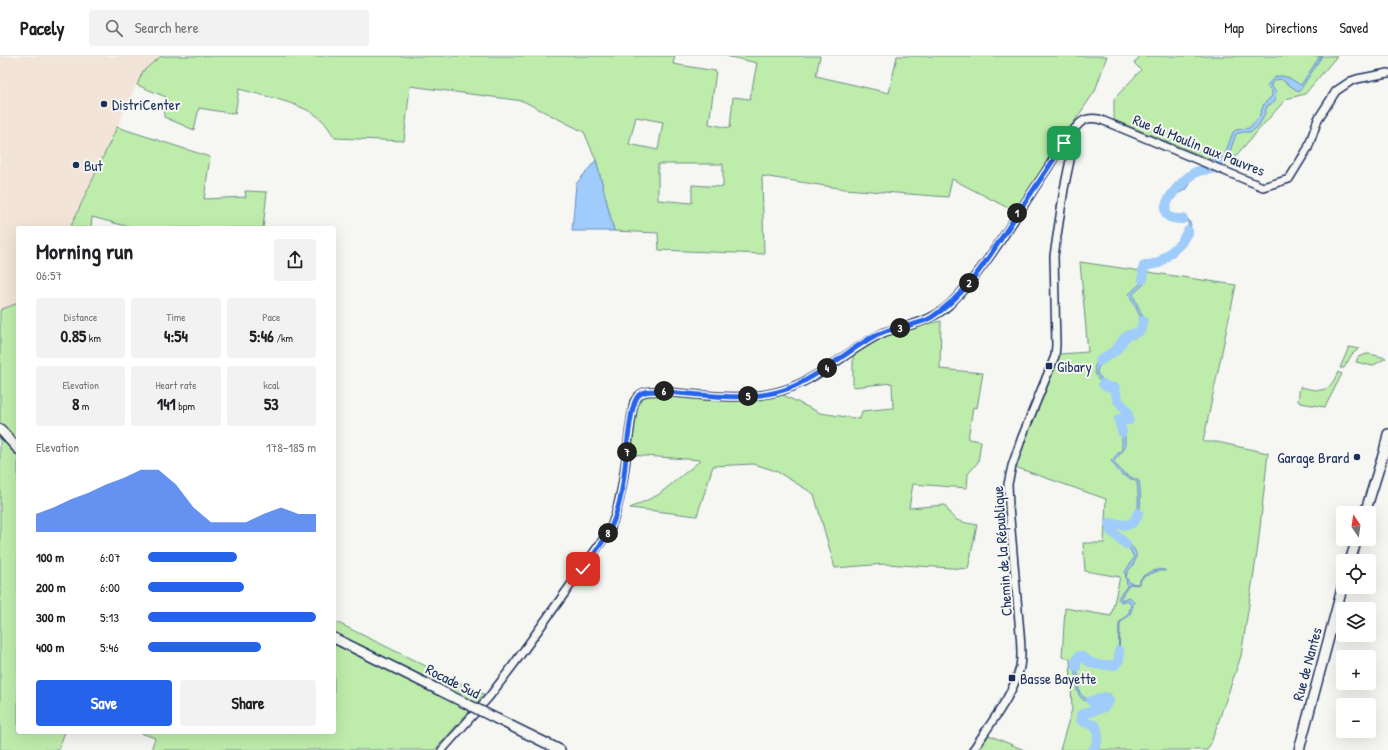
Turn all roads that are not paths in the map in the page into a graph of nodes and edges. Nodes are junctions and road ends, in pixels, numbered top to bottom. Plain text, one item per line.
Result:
1 (1388, 73) edge
2 (1074, 131) junction
3 (0, 429) edge
4 (1388, 434) edge
5 (16, 447) edge
6 (1367, 506) edge
7 (1341, 594) edge
8 (336, 639) edge
9 (442, 750) edge
10 (560, 750) edge
11 (973, 750) edge
12 (1299, 750) edge

1 - 2 street, Rue du Moulin aux Pauvres
2 - 9 street
2 - 11 street, Chemin de la République
3 - 5 main road
4 - 6 main road
7 - 12 main road, Rue de Nantes
8 - 10 main road, Rocade Sud, bridge

